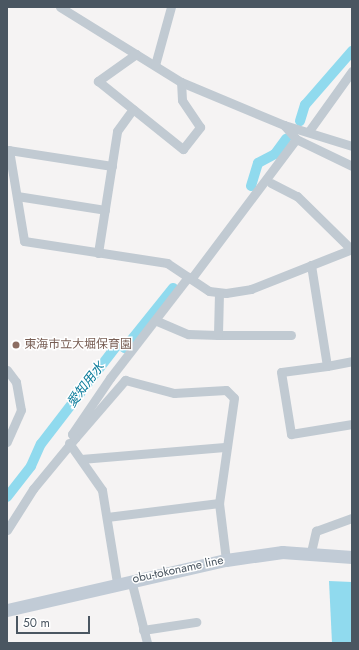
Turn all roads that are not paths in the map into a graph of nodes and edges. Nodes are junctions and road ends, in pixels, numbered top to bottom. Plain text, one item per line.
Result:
1 (60, 7) edge
2 (171, 7) edge
3 (136, 54) junction
4 (155, 65) junction
5 (352, 71) edge
6 (181, 82) junction
7 (133, 109) junction
8 (284, 125) junction
9 (309, 130) junction
10 (296, 140) junction
11 (352, 146) edge
12 (112, 166) junction
13 (352, 166) edge
14 (271, 183) dead end
15 (17, 196) junction
16 (105, 210) junction
17 (352, 249) edge
18 (98, 253) junction
19 (311, 265) junction
20 (189, 278) junction
21 (219, 293) junction
22 (157, 321) junction
23 (218, 335) junction
24 (291, 335) dead end
25 (352, 361) edge
26 (327, 366) junction
27 (7, 370) edge
28 (352, 424) edge
29 (12, 426) edge
30 (72, 440) junction
31 (7, 442) edge
32 (224, 448) junction
33 (81, 460) junction
34 (219, 503) junction
35 (107, 516) junction
36 (352, 518) edge
37 (7, 530) edge
38 (310, 552) junction
39 (352, 557) edge
40 (226, 560) junction
41 (130, 580) junction
42 (117, 583) junction
43 (7, 610) edge
44 (196, 622) dead end
45 (143, 630) junction
46 (147, 643) edge

1 - 3 street
2 - 4 street
3 - 4 street
3 - 7 street
4 - 6 street
5 - 9 street
6 - 7 street
6 - 8 street
7 - 12 street
8 - 9 street
8 - 10 street
9 - 11 street
10 - 13 street
10 - 20 street
12 - 15 street
12 - 16 street
14 - 17 street
15 - 16 street
15 - 18 street
16 - 18 street
17 - 19 street
18 - 20 street
19 - 21 street
19 - 26 street
20 - 21 street
20 - 22 street
21 - 23 street
22 - 23 street
22 - 30 street
23 - 24 street
25 - 26 street
26 - 28 street
27 - 29 street
29 - 31 street
30 - 32 street
30 - 33 street
30 - 37 street
32 - 33 street
32 - 34 street
33 - 35 street
34 - 35 street
34 - 40 street
35 - 42 street
36 - 38 street
38 - 39 main road, obu-tokoname line
38 - 40 main road, obu-tokoname line
40 - 41 main road, obu-tokoname line
41 - 42 main road, obu-tokoname line
41 - 45 street
42 - 43 main road, obu-tokoname line
44 - 45 street
45 - 46 street

